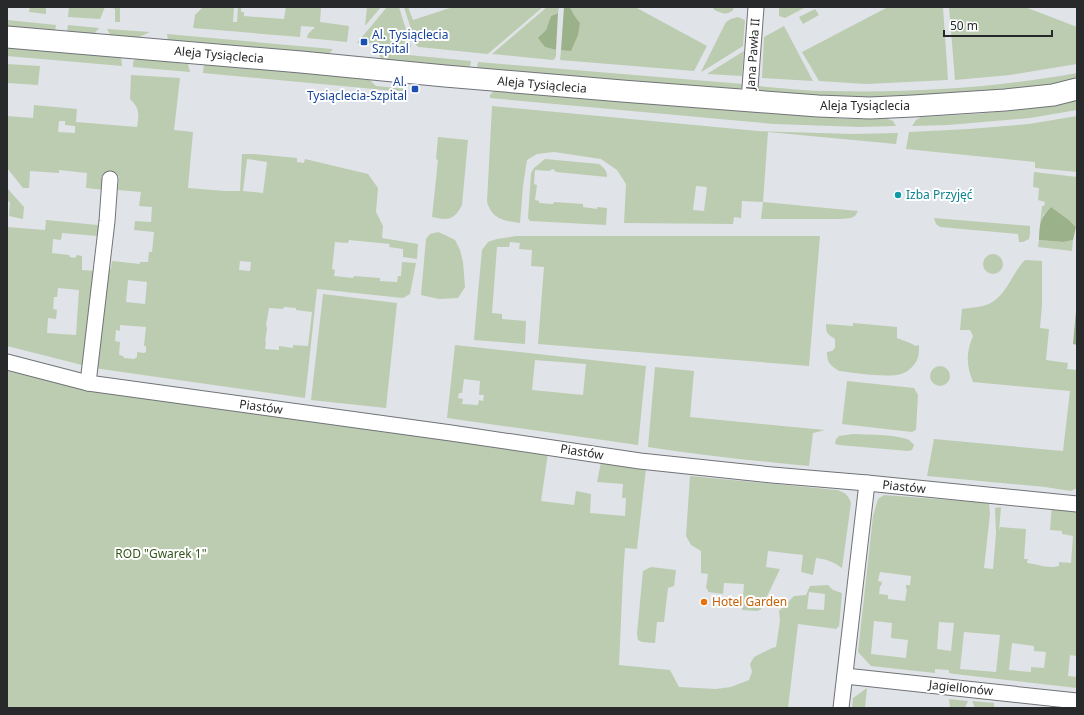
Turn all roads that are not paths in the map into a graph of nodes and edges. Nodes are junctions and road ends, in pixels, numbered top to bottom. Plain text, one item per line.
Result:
1 (756, 7) edge
2 (7, 37) edge
3 (1077, 89) edge
4 (750, 101) junction
5 (110, 178) dead end
6 (7, 362) edge
7 (88, 383) junction
8 (867, 483) junction
9 (1077, 504) edge
10 (845, 676) junction
11 (1077, 701) edge
12 (841, 708) edge

1 - 4 street, Jana Pawła II
2 - 4 street, Aleja Tysiąclecia
3 - 4 street, Aleja Tysiąclecia
5 - 7 street
6 - 7 street, Piastów
7 - 8 street, Piastów
8 - 9 street, Piastów
8 - 10 street
10 - 11 street, Jagiellonów
10 - 12 street

